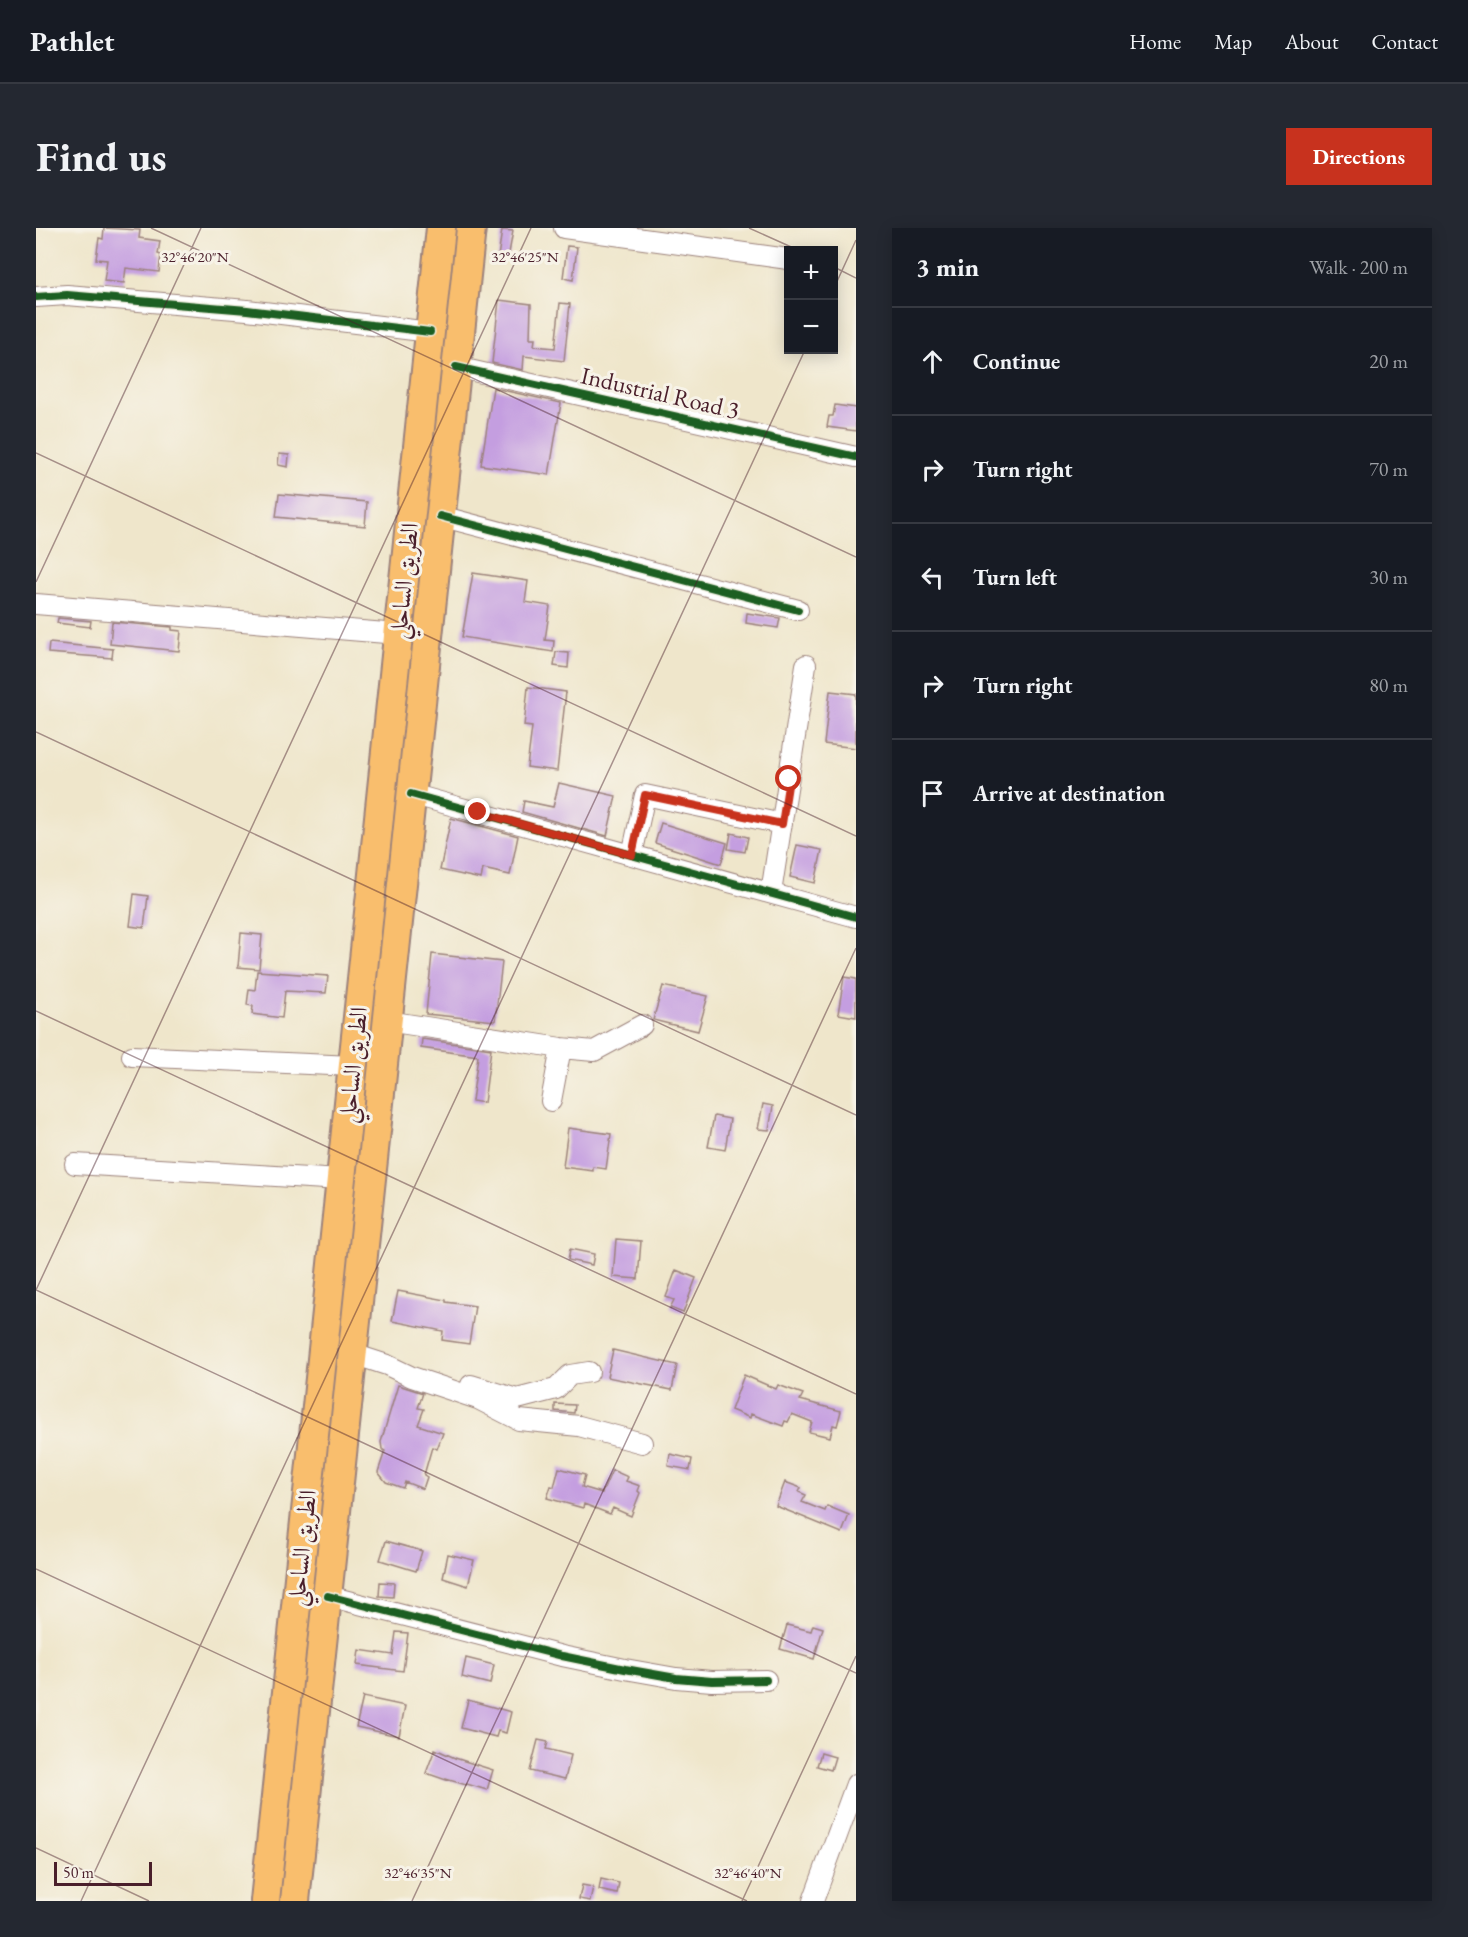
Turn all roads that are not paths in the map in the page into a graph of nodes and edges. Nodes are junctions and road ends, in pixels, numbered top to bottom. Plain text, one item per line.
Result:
1 (441, 228) edge
2 (471, 228) edge
3 (564, 228) edge
4 (784, 258) edge
5 (36, 297) edge
6 (430, 332) junction
7 (456, 367) junction
8 (856, 457) edge
9 (440, 516) junction
10 (36, 604) edge
11 (798, 610) dead end
12 (398, 634) junction
13 (806, 665) dead end
14 (411, 794) junction
15 (782, 824) junction
16 (632, 855) junction
17 (771, 893) junction
18 (856, 917) edge
19 (387, 1021) junction
20 (642, 1025) dead end
21 (561, 1048) junction
22 (132, 1056) dead end
23 (353, 1066) junction
24 (551, 1101) dead end
25 (75, 1164) dead end
26 (341, 1180) junction
27 (353, 1354) junction
28 (387, 1365) junction
29 (589, 1372) dead end
30 (642, 1443) dead end
31 (328, 1596) junction
32 (766, 1680) dead end
33 (856, 1784) edge
34 (265, 1901) edge
35 (295, 1901) edge
36 (813, 1901) edge

1 - 6 highway, الطريق الساحلي
2 - 7 highway, الطريق الساحلي
3 - 4 street
5 - 6 street
6 - 12 highway, الطريق الساحلي
7 - 8 street, Industrial Road 3
7 - 9 highway, الطريق الساحلي
9 - 11 street
9 - 14 highway, الطريق الساحلي
10 - 12 street
12 - 23 highway, الطريق الساحلي
13 - 15 street
14 - 16 street
14 - 19 highway, الطريق الساحلي
15 - 16 street
15 - 17 street
16 - 17 street
17 - 18 street
19 - 21 street
19 - 27 highway, الطريق الساحلي
20 - 21 street
21 - 24 street
22 - 23 street
23 - 26 highway, الطريق الساحلي
25 - 26 street
26 - 34 highway, الطريق الساحلي
27 - 28 street
27 - 31 highway, الطريق الساحلي
28 - 29 street
28 - 30 street
31 - 32 street
31 - 35 highway, الطريق الساحلي
33 - 36 street

